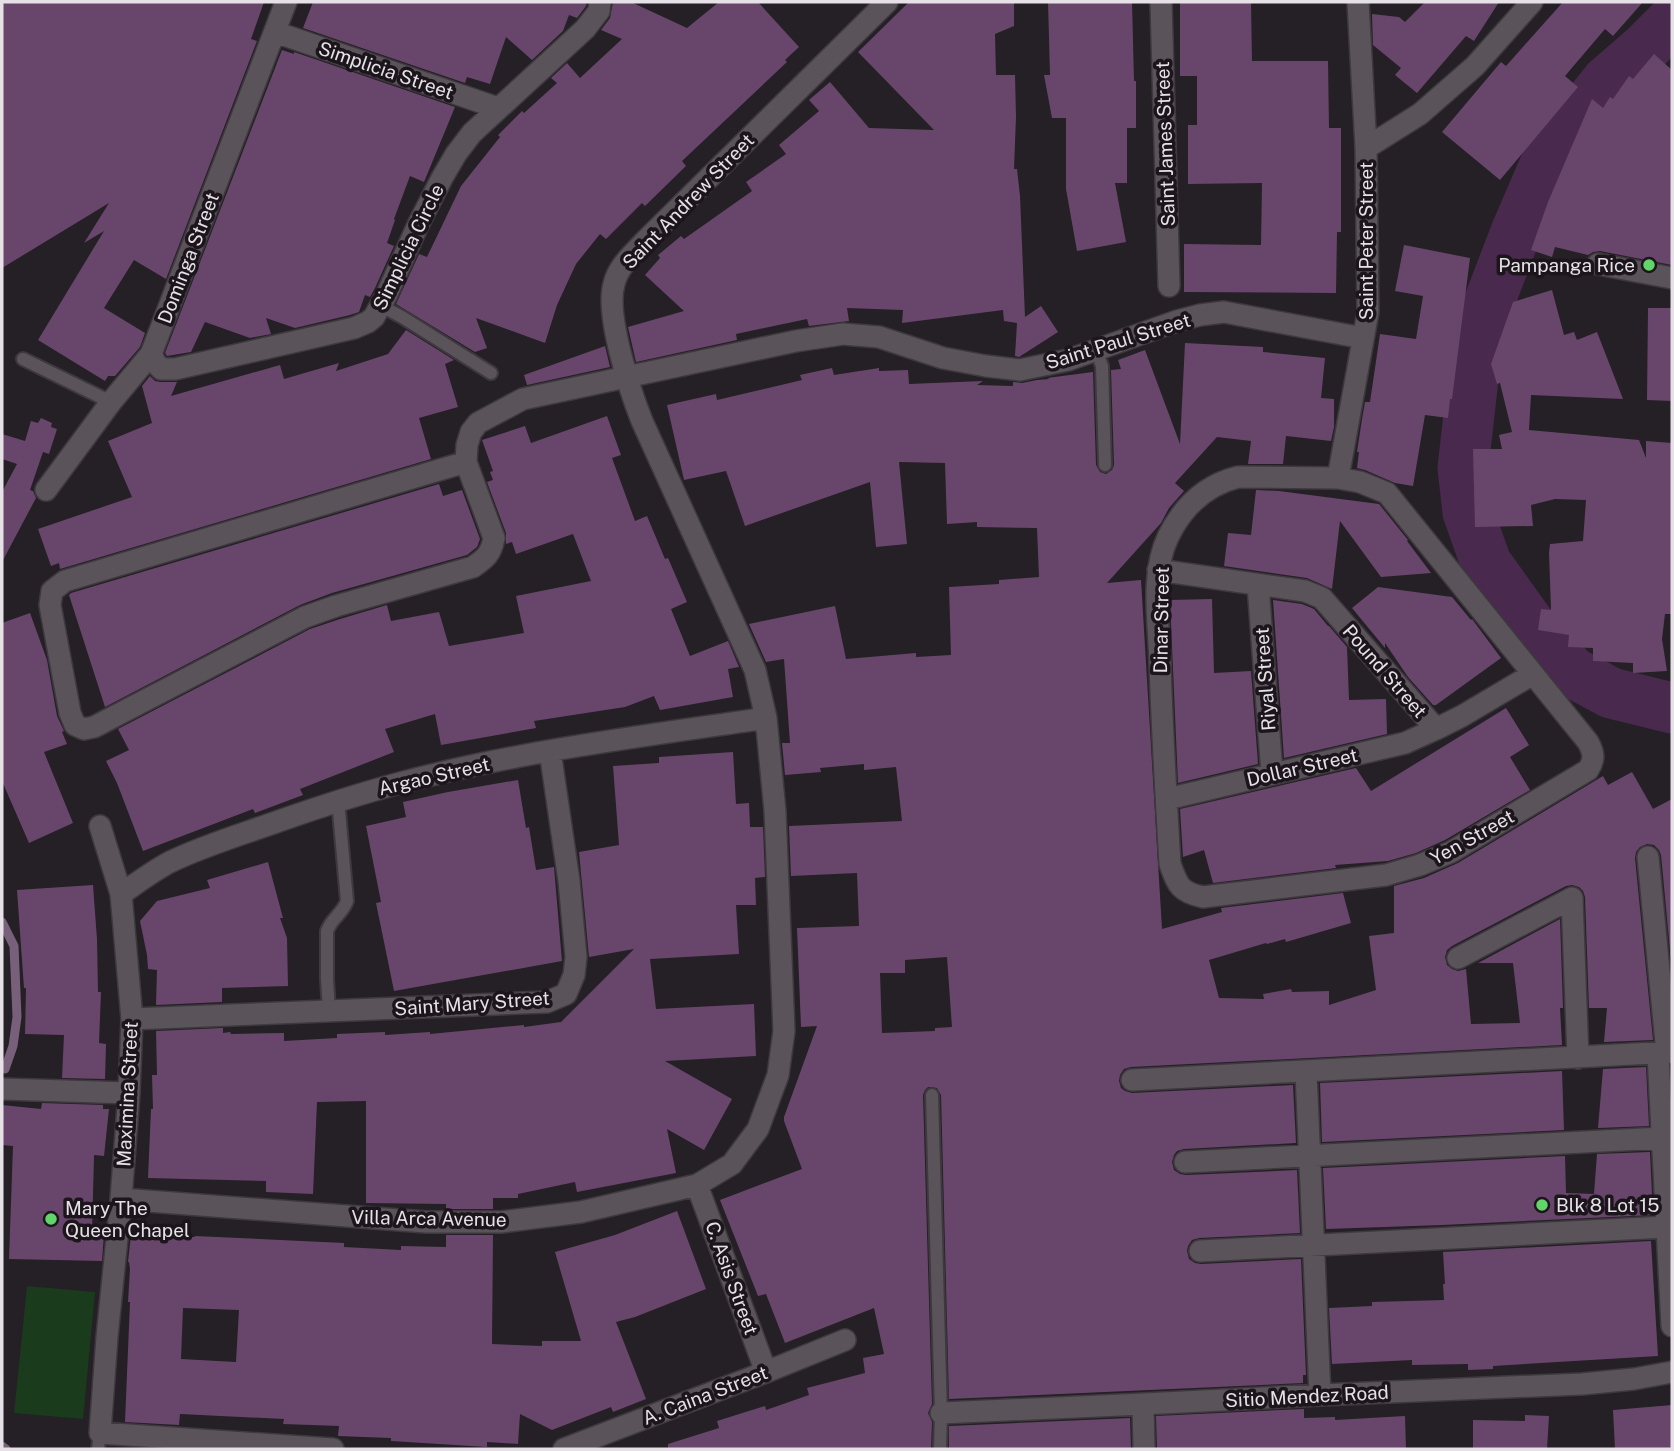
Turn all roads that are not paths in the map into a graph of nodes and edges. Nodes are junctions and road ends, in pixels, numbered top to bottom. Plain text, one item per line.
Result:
1 (286, 2) edge
2 (600, 2) edge
3 (887, 2) edge
4 (1161, 2) edge
5 (1359, 2) edge
6 (1532, 2) edge
7 (275, 32) junction
8 (498, 108) junction
9 (1366, 148) junction
10 (1598, 264) dead end
11 (1672, 278) edge
12 (1169, 286) dead end
13 (381, 306) junction
14 (1363, 338) junction
15 (1096, 350) junction
16 (151, 354) junction
17 (23, 359) dead end
18 (491, 373) dead end
19 (627, 378) junction
20 (111, 402) junction
21 (466, 462) junction
22 (1105, 465) dead end
23 (1338, 478) junction
24 (46, 489) dead end
25 (1158, 570) junction
26 (1258, 585) junction
27 (1533, 674) junction
28 (766, 718) junction
29 (1436, 729) junction
30 (550, 751) junction
31 (1272, 774) junction
32 (1167, 799) junction
33 (338, 800) junction
34 (100, 826) dead end
35 (1648, 857) dead end
36 (1187, 893) joint
37 (121, 894) junction
38 (1458, 958) dead end
39 (329, 1011) junction
40 (132, 1019) junction
41 (1666, 1053) edge
42 (1578, 1058) junction
43 (1306, 1072) junction
44 (1132, 1080) dead end
45 (2, 1089) edge
46 (129, 1093) junction
47 (932, 1095) dead end
48 (1662, 1138) junction
49 (1309, 1156) junction
50 (1185, 1163) dead end
51 (697, 1185) junction
52 (121, 1199) junction
53 (1666, 1227) junction
54 (1313, 1245) junction
55 (1200, 1251) dead end
56 (1672, 1326) edge
57 (845, 1340) dead end
58 (766, 1372) junction
59 (1672, 1372) edge
60 (1320, 1395) junction
61 (1143, 1405) junction
62 (941, 1413) junction
63 (99, 1441) edge
64 (333, 1449) edge
65 (564, 1449) edge
66 (940, 1449) edge
67 (1144, 1449) edge

1 - 7 street, Dominga Street
2 - 8 street, Simplicia Circle
3 - 19 street, Saint Andrew Street
4 - 12 street, Saint James Street
5 - 9 street, Saint Peter Street
6 - 9 street
7 - 8 street, Simplicia Street
7 - 16 street, Dominga Street
8 - 13 street, Simplicia Circle
9 - 14 street, Saint Peter Street
10 - 11 street
13 - 16 street, Simplicia Circle
13 - 18 lane
14 - 15 street, Saint Paul Street
14 - 23 street, Saint Peter Street
15 - 19 street, Saint Paul Street
15 - 22 lane
16 - 20 street, Dominga Street
17 - 20 lane
19 - 21 street, Saint Paul Street
19 - 28 street, Saint Andrew Street
20 - 24 street, Dominga Street
21 - 21 street
23 - 25 street, Dinar Street
23 - 27 street
25 - 26 street, Pound Street
25 - 32 street, Dinar Street
26 - 29 street, Pound Street
26 - 31 street, Riyal Street
27 - 29 street, Pound Street
27 - 36 street, Yen Street
28 - 30 street, Argao Street
28 - 51 street, Villa Arca Avenue
29 - 31 street, Dollar Street
30 - 33 street, Argao Street
30 - 39 street, Saint Mary Street
31 - 32 street, Dollar Street
32 - 36 street, Dinar Street
33 - 37 street, Argao Street
33 - 39 lane
34 - 37 street, Maximina Street
35 - 41 street
37 - 40 street, Maximina Street
38 - 42 street
39 - 40 street, Saint Mary Street
40 - 46 street, Maximina Street
41 - 42 street
41 - 48 street
42 - 43 street
43 - 44 street
43 - 49 street
45 - 46 street
46 - 52 street, Maximina Street
47 - 62 lane
48 - 49 street
48 - 53 street
49 - 50 street
49 - 54 street
51 - 52 street, Villa Arca Avenue
51 - 58 street, C. Asis Street
52 - 63 street, Maximina Street
53 - 54 street
53 - 56 street
54 - 55 street
54 - 60 street
57 - 58 street, A. Caina Street
58 - 65 street, A. Caina Street
59 - 60 street, Sitio Mendez Road
60 - 61 street, Sitio Mendez Road
61 - 62 street, Sitio Mendez Road
61 - 67 street
62 - 66 lane
63 - 64 street

